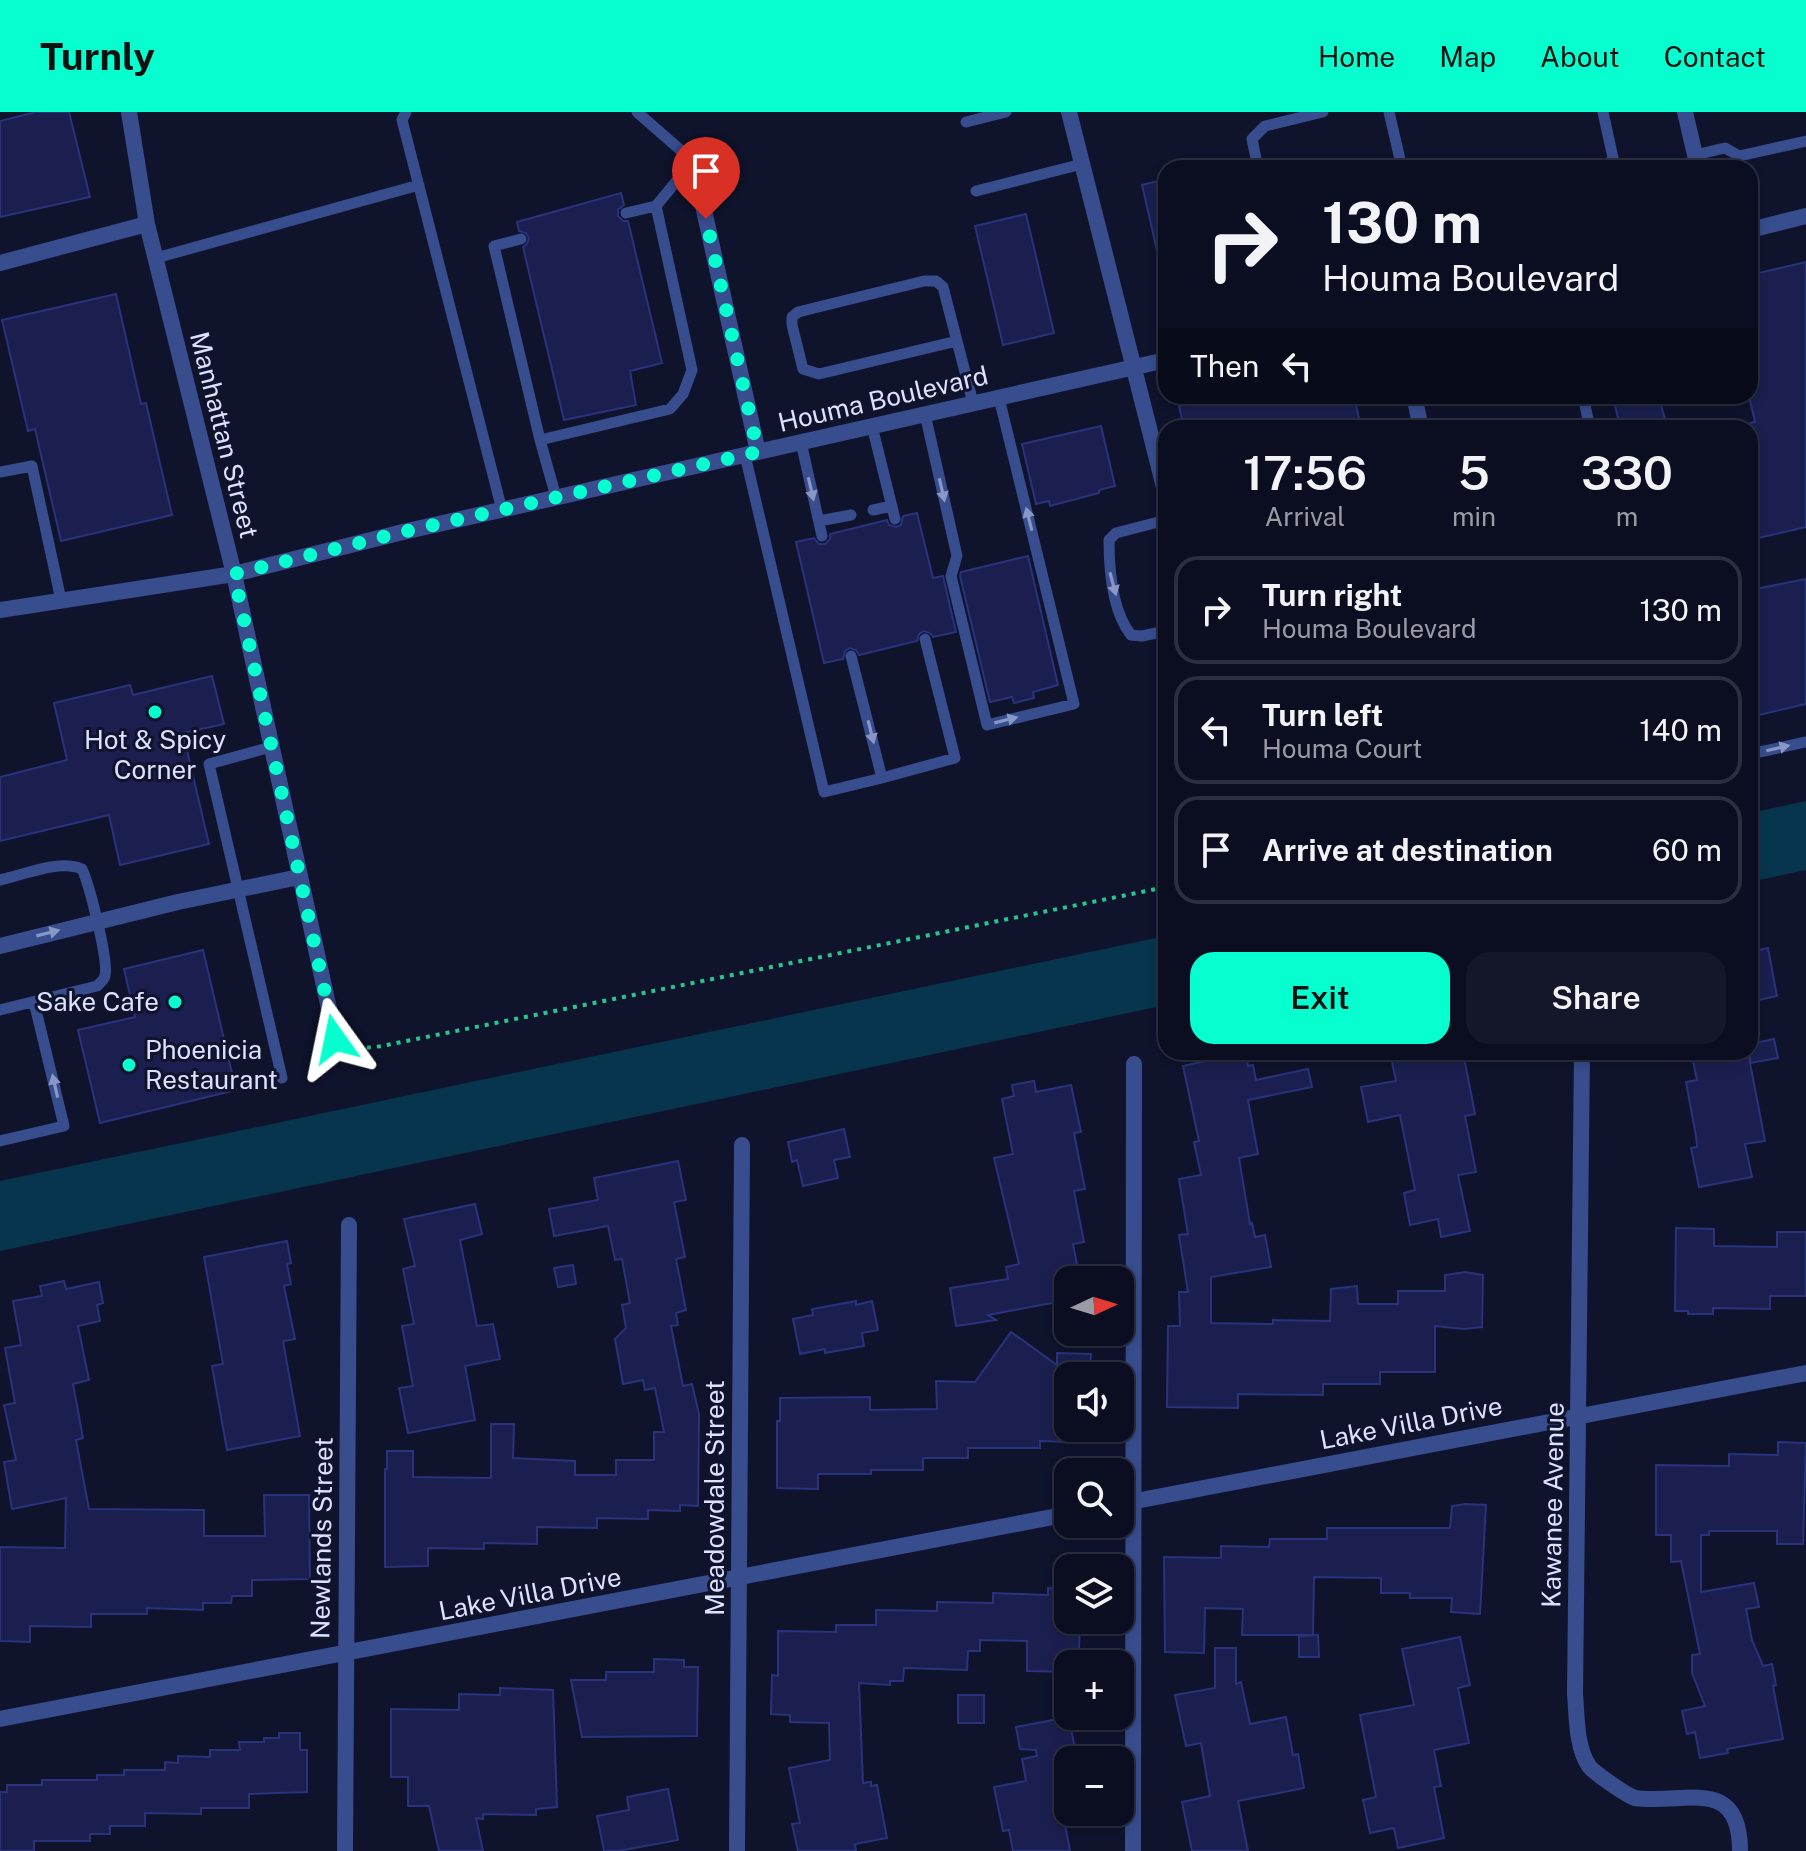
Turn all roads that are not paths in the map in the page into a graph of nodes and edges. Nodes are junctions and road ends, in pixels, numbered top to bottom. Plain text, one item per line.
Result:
1 (129, 112) edge
2 (406, 112) edge
3 (637, 112) edge
4 (1006, 112) edge
5 (1069, 112) edge
6 (1323, 112) edge
7 (1389, 112) edge
8 (1603, 112) edge
9 (1685, 112) edge
10 (966, 122) dead end
11 (1806, 141) edge
12 (1739, 156) junction
13 (1256, 160) edge
14 (1400, 160) edge
15 (1612, 160) edge
16 (1697, 160) edge
17 (1701, 160) edge
18 (1737, 160) edge
19 (693, 161) junction
20 (1082, 164) junction
21 (419, 185) junction
22 (976, 191) dead end
23 (656, 206) junction
24 (626, 213) dead end
25 (1806, 216) edge
26 (147, 224) junction
27 (1758, 228) edge
28 (521, 239) dead end
29 (156, 258) junction
30 (0, 263) edge
31 (957, 341) junction
32 (1158, 362) edge
33 (1135, 367) junction
34 (999, 398) junction
35 (973, 403) junction
36 (925, 414) junction
37 (872, 426) junction
38 (540, 440) junction
39 (801, 442) junction
40 (751, 453) junction
41 (1158, 462) edge
42 (0, 472) edge
43 (556, 497) junction
44 (502, 510) junction
45 (873, 510) dead end
46 (851, 515) dead end
47 (819, 521) junction
48 (1158, 522) edge
49 (822, 536) dead end
50 (234, 574) junction
51 (61, 600) junction
52 (0, 610) edge
53 (1158, 633) edge
54 (925, 639) dead end
55 (851, 656) dead end
56 (1806, 742) edge
57 (271, 747) junction
58 (1758, 752) edge
59 (882, 778) junction
60 (299, 877) junction
61 (0, 880) edge
62 (239, 889) junction
63 (96, 921) junction
64 (0, 946) edge
65 (34, 1002) junction
66 (0, 1010) edge
67 (338, 1050) road end
68 (1582, 1060) edge
69 (1134, 1064) dead end
70 (282, 1078) dead end
71 (0, 1141) edge
72 (742, 1145) dead end
73 (349, 1225) dead end
74 (1806, 1373) edge
75 (1578, 1415) junction
76 (1128, 1458) edge
77 (1134, 1502) edge
78 (1054, 1517) edge
79 (1128, 1538) edge
80 (738, 1579) junction
81 (345, 1653) junction
82 (0, 1719) edge
83 (1740, 1847) edge
84 (345, 1851) edge
85 (737, 1851) edge
86 (1133, 1851) edge

1 - 26 street, Manhattan Street
2 - 21 lane
3 - 19 lane
4 - 10 lane
5 - 20 street
6 - 13 lane
7 - 14 lane
8 - 15 lane
9 - 16 street
11 - 12 lane
12 - 17 lane
12 - 18 lane
19 - 23 lane
19 - 40 street
20 - 22 lane
20 - 33 street
21 - 29 lane
21 - 44 lane
23 - 24 lane
23 - 38 lane
25 - 27 street
26 - 29 street, Manhattan Street
26 - 30 street
28 - 38 lane
29 - 50 street, Manhattan Street
31 - 31 lane
31 - 35 lane
32 - 33 street, Houma Boulevard
33 - 34 street, Houma Boulevard
33 - 41 street
34 - 35 street, Houma Boulevard
36 -> 34 lane
35 - 36 street, Houma Boulevard
36 - 37 street, Houma Boulevard
37 - 39 street, Houma Boulevard
37 - 45 lane
38 - 43 lane
39 - 40 street, Houma Boulevard
39 -> 47 lane
40 - 43 street, Houma Boulevard
40 - 59 lane
42 - 51 lane
43 - 44 street, Houma Boulevard
44 - 50 street, Houma Boulevard
46 - 47 lane
47 - 49 lane
48 -> 53 lane
50 - 51 street, Houma Boulevard
50 - 57 street, Manhattan Street
51 - 52 street, Houma Boulevard
54 - 59 lane
55 -> 59 lane
58 -> 56 lane
57 - 60 street, Manhattan Street
57 - 62 lane
60 - 62 street
60 - 67 street, Manhattan Street
61 - 63 lane
62 - 63 street
62 - 70 lane
64 -> 63 street
63 - 65 lane
65 - 66 lane
71 -> 65 lane
68 - 75 street, Kawanee Avenue
69 - 76 street
72 - 80 street, Meadowdale Street
73 - 81 street, Newlands Street
74 - 75 street, Lake Villa Drive
75 - 77 street, Lake Villa Drive
75 - 83 street, Kawanee Avenue
78 - 80 street, Lake Villa Drive
79 - 86 street
80 - 81 street, Lake Villa Drive
80 - 85 street, Meadowdale Street
81 - 82 street, Lake Villa Drive
81 - 84 street, Newlands Street

